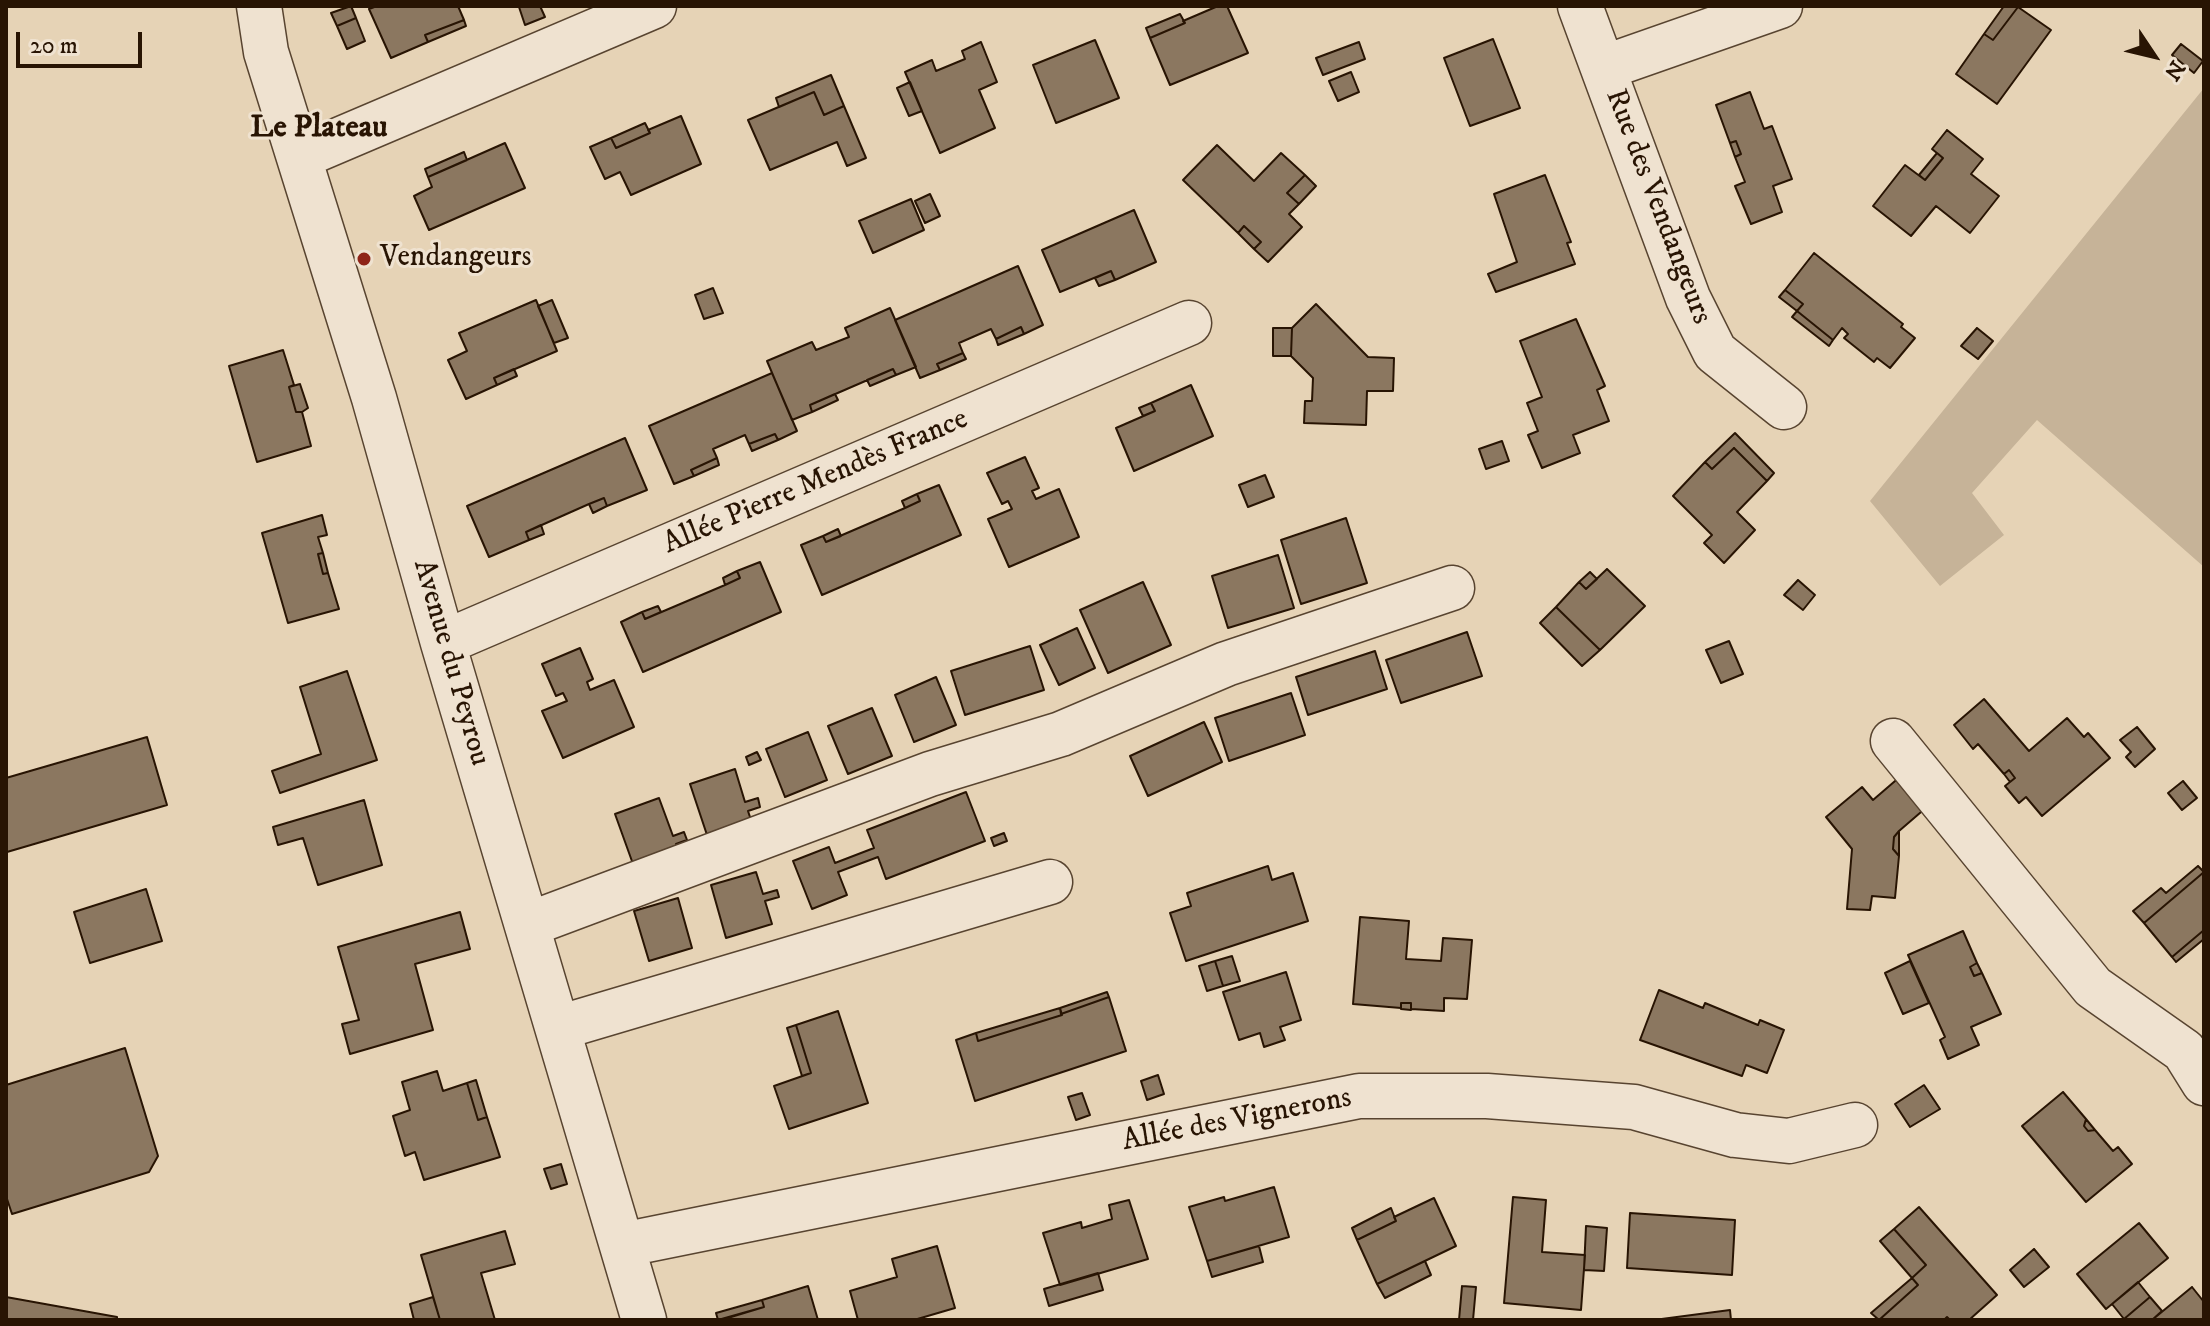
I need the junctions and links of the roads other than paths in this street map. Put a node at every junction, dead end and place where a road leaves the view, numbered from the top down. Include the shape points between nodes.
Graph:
1 (259, 6) edge
2 (654, 6) edge
3 (1580, 6) edge
4 (1780, 6) edge
5 (1603, 68) junction
6 (299, 157) junction
7 (1189, 323) dead end
8 (1784, 407) dead end
9 (1452, 588) dead end
10 (443, 643) junction
11 (1893, 741) dead end
12 (1050, 882) dead end
13 (527, 925) junction
14 (558, 1028) junction
15 (2194, 1067) edge
16 (1855, 1125) dead end
17 (622, 1245) junction
18 (644, 1320) edge

1 - 6 street, Avenue du Peyrou via 266,52
2 - 6 street
3 - 5 street, Rue des Vendangeurs
4 - 5 street, Rue des Vendangeurs
5 - 8 street, Rue des Vendangeurs via 1688,298 1715,352
6 - 10 street, Avenue du Peyrou
7 - 10 street, Allée Pierre Mendès France
9 - 13 street via 1226,664 1061,734 930,774
10 - 13 street, Avenue du Peyrou
11 - 15 street via 2093,987
12 - 14 street
13 - 14 street, Avenue du Peyrou
14 - 17 street, Avenue du Peyrou
16 - 17 street, Allée des Vignerons via 1789,1141 1735,1135 1634,1107 1487,1096 1359,1096
17 - 18 street, Avenue du Peyrou

